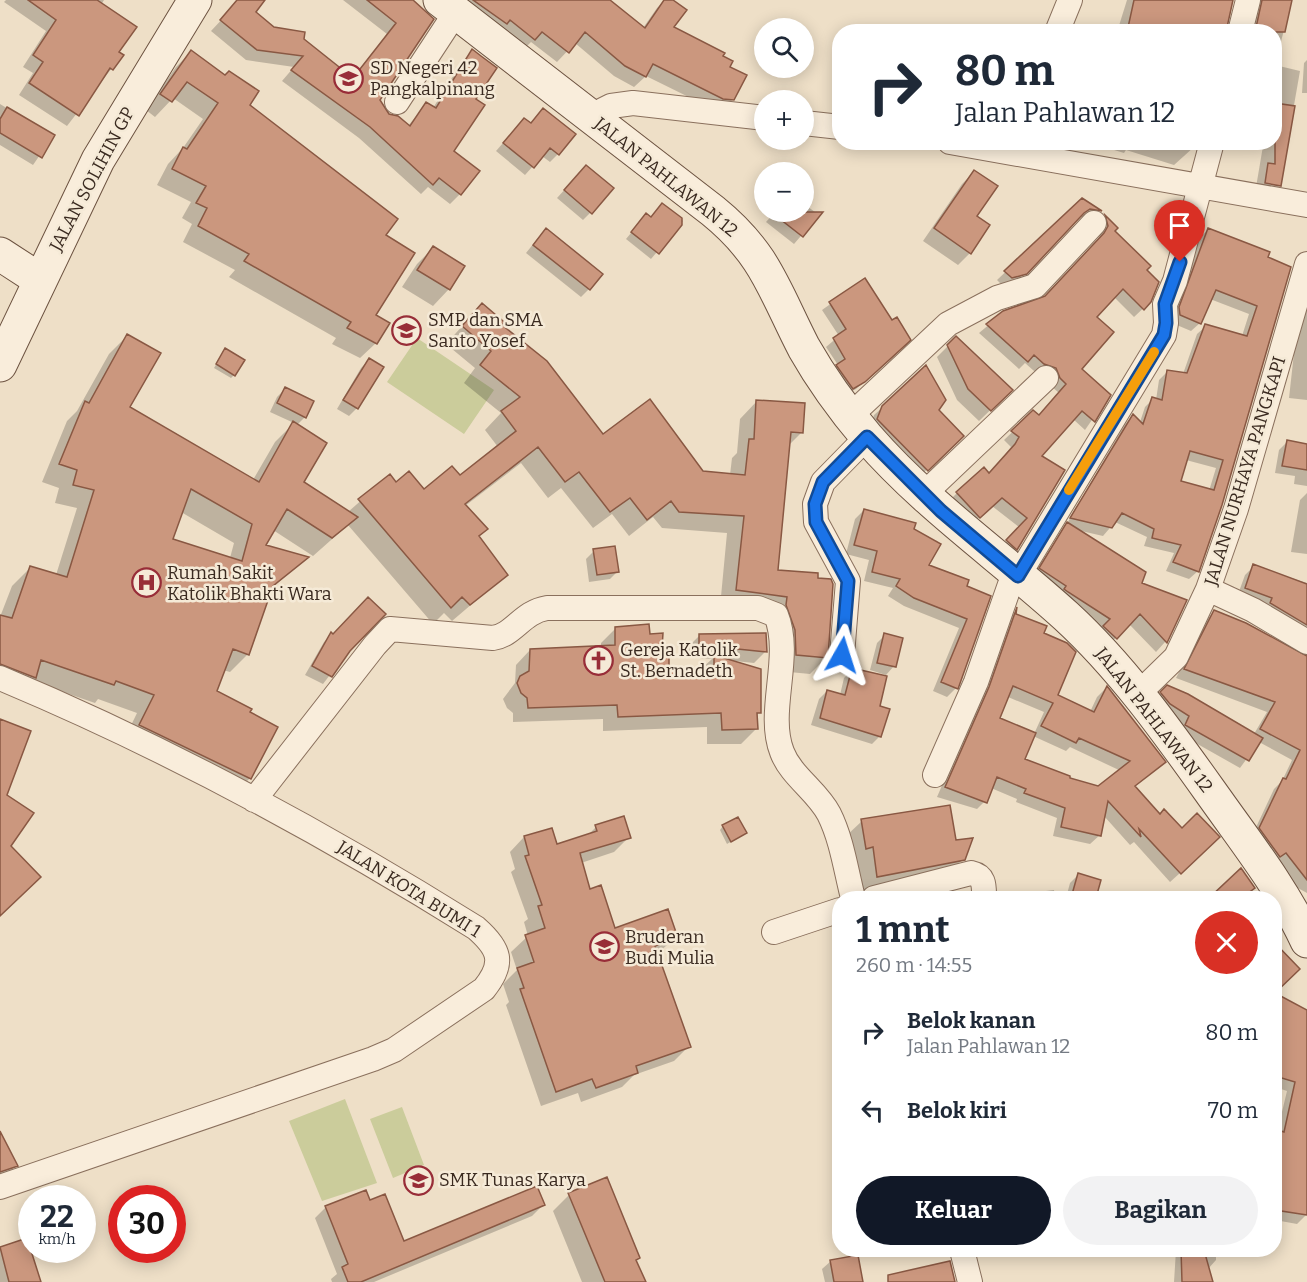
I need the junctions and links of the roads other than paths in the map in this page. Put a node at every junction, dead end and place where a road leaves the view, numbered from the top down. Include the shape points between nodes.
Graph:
1 (195, 0) edge
2 (1070, 0) edge
3 (1248, 0) edge
4 (448, 6) edge
5 (1060, 24) edge
6 (1242, 24) edge
7 (397, 102) dead end
8 (591, 116) junction
9 (754, 117) edge
10 (814, 124) edge
11 (832, 127) edge
12 (1029, 150) edge
13 (1210, 150) edge
14 (1201, 186) junction
15 (1307, 205) edge
16 (1094, 223) dead end
17 (0, 254) edge
18 (1307, 264) edge
19 (40, 280) junction
20 (3, 350) edge
21 (1046, 378) dead end
22 (859, 426) junction
23 (924, 494) junction
24 (1016, 575) junction
25 (1209, 589) junction
26 (1307, 642) edge
27 (842, 655) dead end
28 (0, 678) edge
29 (1138, 694) junction
30 (935, 775) dead end
31 (254, 800) junction
32 (852, 891) edge
33 (901, 891) edge
34 (984, 891) edge
35 (1278, 891) edge
36 (1282, 897) edge
37 (832, 913) edge
38 (774, 932) dead end
39 (1307, 940) edge
40 (0, 1187) edge
41 (964, 1257) edge
42 (970, 1282) edge

1 - 19 main road, JALAN SOLIHIN GP via 98,160
2 - 5 street
3 - 6 street
4 - 7 street
4 - 8 main road, JALAN PAHLAWAN 12
8 - 9 street via 611,106 633,104
8 - 22 main road, JALAN PAHLAWAN 12 via 729,224 751,246 805,350
10 - 11 street
12 - 14 street
13 - 14 street
14 - 15 street
14 - 24 street via 1165,304 1164,335
16 - 22 street via 1035,286 996,298 948,324
17 - 19 main road
18 - 25 street, JALAN NURHAYA PANGKAPI via 1236,510
19 - 20 main road, JALAN SOLIHIN GP
21 - 23 street
22 - 23 main road, JALAN PAHLAWAN 12
22 - 27 street via 823,482 815,504 816,522 848,581
23 - 24 main road, JALAN PAHLAWAN 12
24 - 29 main road, JALAN PAHLAWAN 12 via 1072,622
24 - 30 street via 976,682
25 - 26 street
25 - 29 street, JALAN NURHAYA PANGKAPI via 1176,657
28 - 31 street, JALAN KOTA BUMI 1 via 59,703
29 - 35 main road, JALAN PAHLAWAN 12
31 - 32 street via 390,629 493,638 501,637 531,612 547,608 758,608 776,615 783,631 778,724 781,751 828,814
31 - 40 street, JALAN KOTA BUMI 1 via 316,831 476,928 497,954 492,978 484,989 410,1040 373,1059
33 - 34 street via 971,873 983,880
36 - 39 main road, JALAN PAHLAWAN 12
37 - 38 street
41 - 42 street

